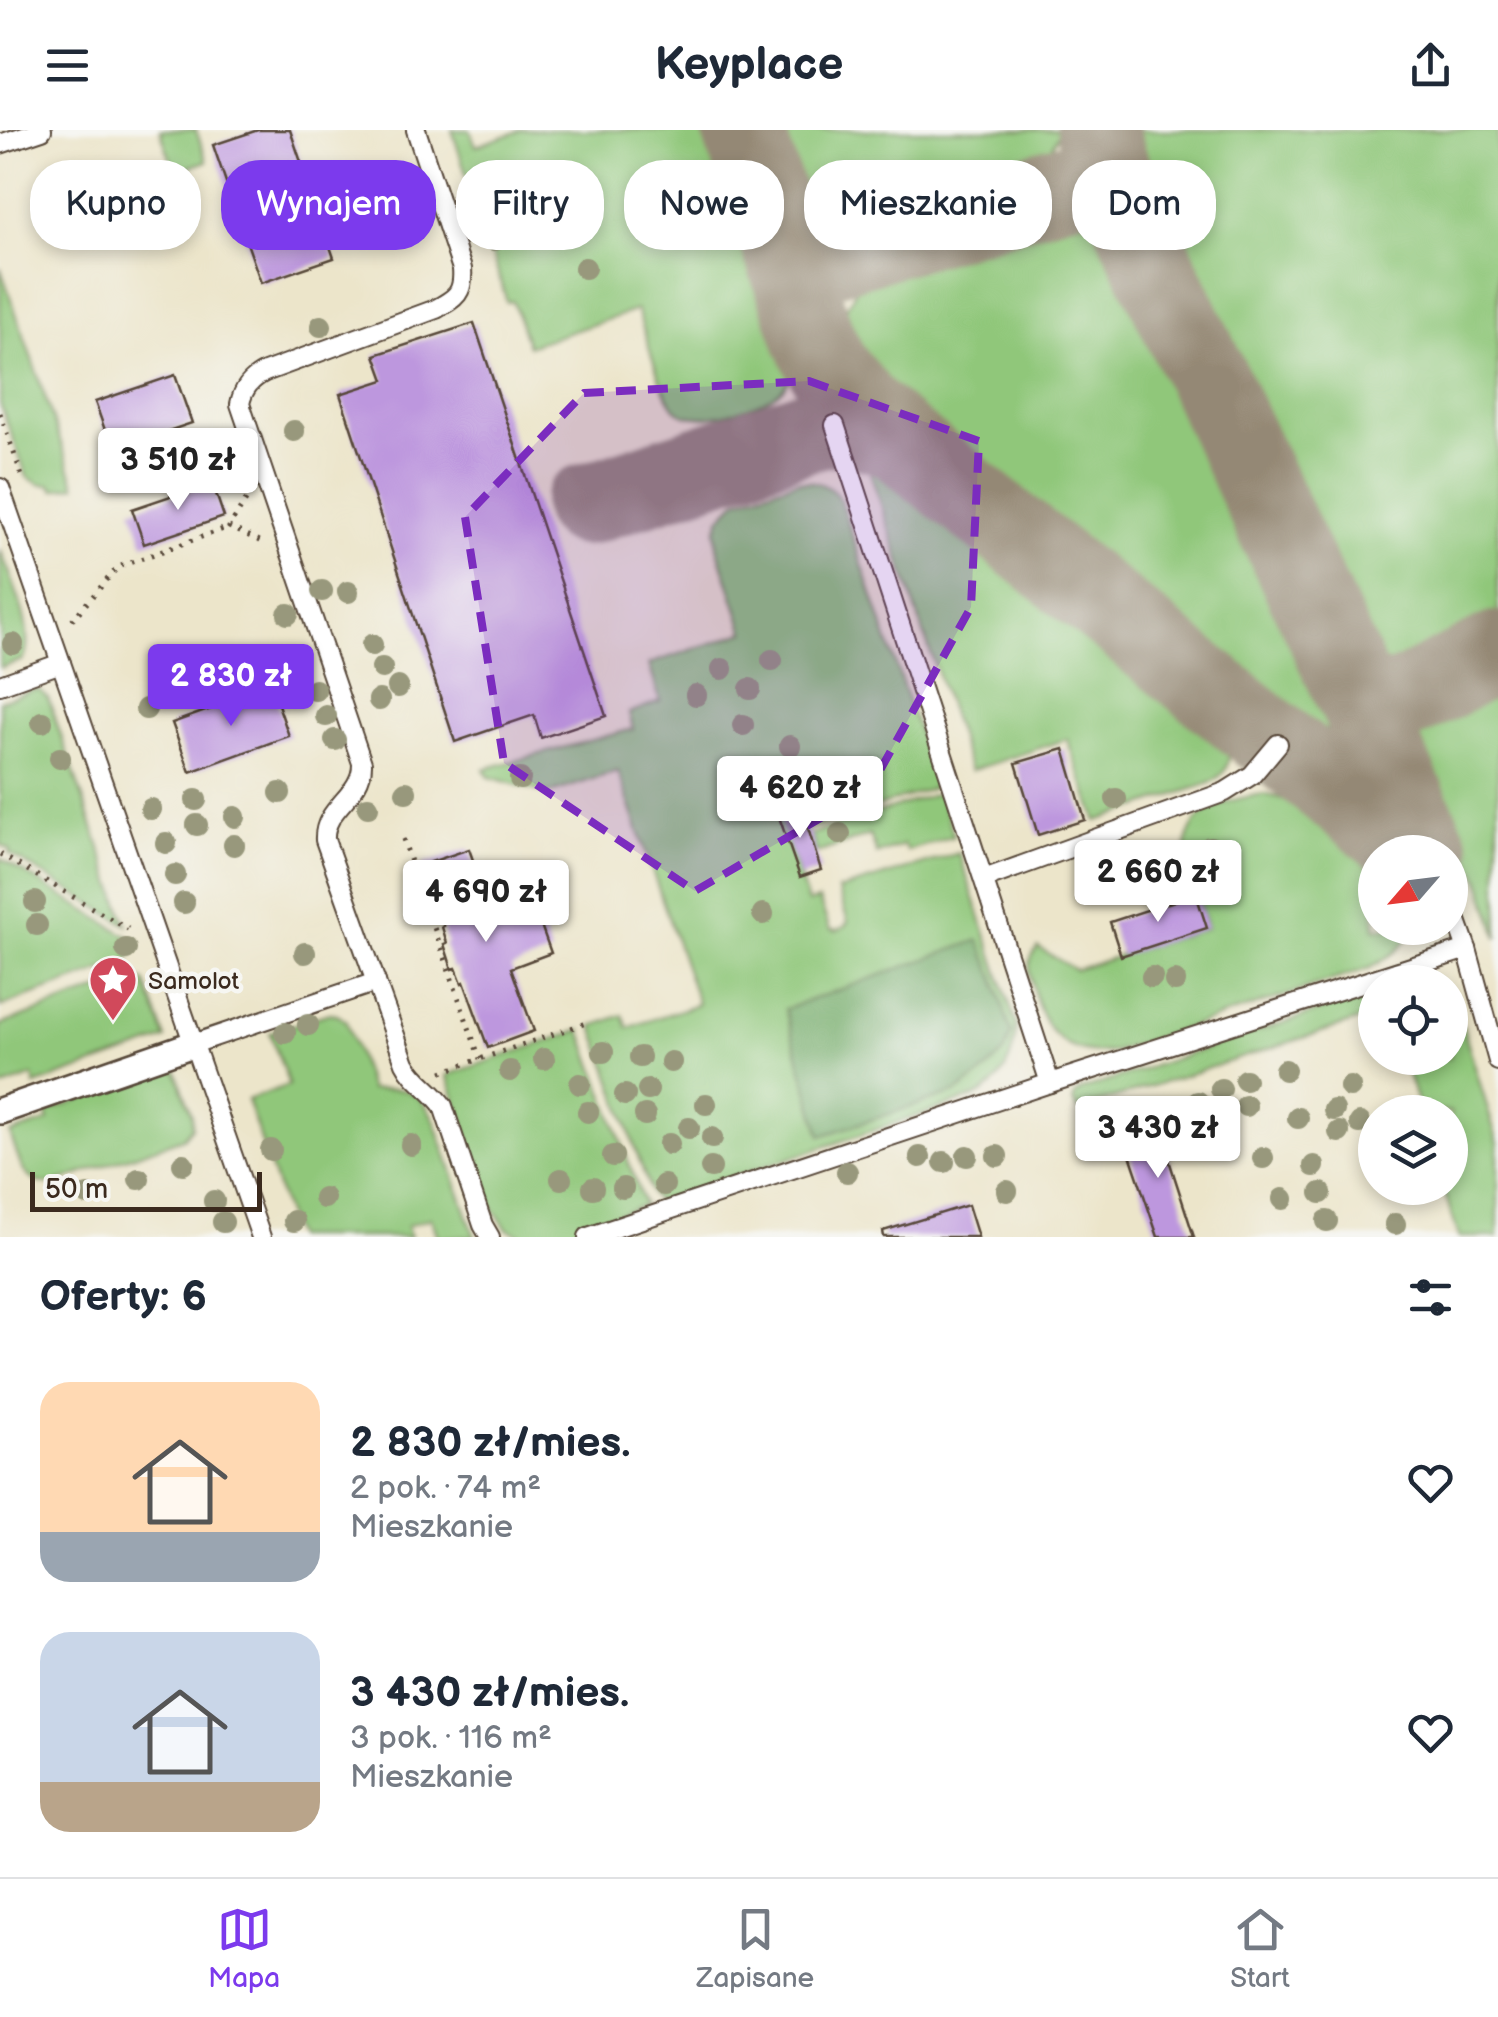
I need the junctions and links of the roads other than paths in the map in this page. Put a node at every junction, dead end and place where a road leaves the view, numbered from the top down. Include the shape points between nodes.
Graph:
1 (42, 130) edge
2 (416, 130) edge
3 (0, 144) edge
4 (835, 424) dead end
5 (0, 488) edge
6 (61, 663) junction
7 (0, 684) edge
8 (1278, 744) dead end
9 (984, 879) junction
10 (1466, 945) edge
11 (1467, 949) junction
12 (376, 982) junction
13 (193, 1044) junction
14 (1498, 1060) edge
15 (1050, 1083) junction
16 (0, 1111) edge
17 (260, 1237) edge
18 (490, 1237) edge
19 (588, 1237) edge

1 - 3 lane
2 - 12 lane via 463,286 436,308 265,372 251,381 240,404 362,763 361,780 324,831
4 - 9 lane
5 - 6 lane
6 - 7 lane
6 - 13 lane
8 - 9 lane via 1252,775 1225,792
9 - 15 lane
10 - 11 lane
11 - 14 lane
11 - 15 lane
12 - 13 lane
12 - 18 lane via 405,1063 443,1106
13 - 16 street
13 - 17 lane
15 - 19 lane

